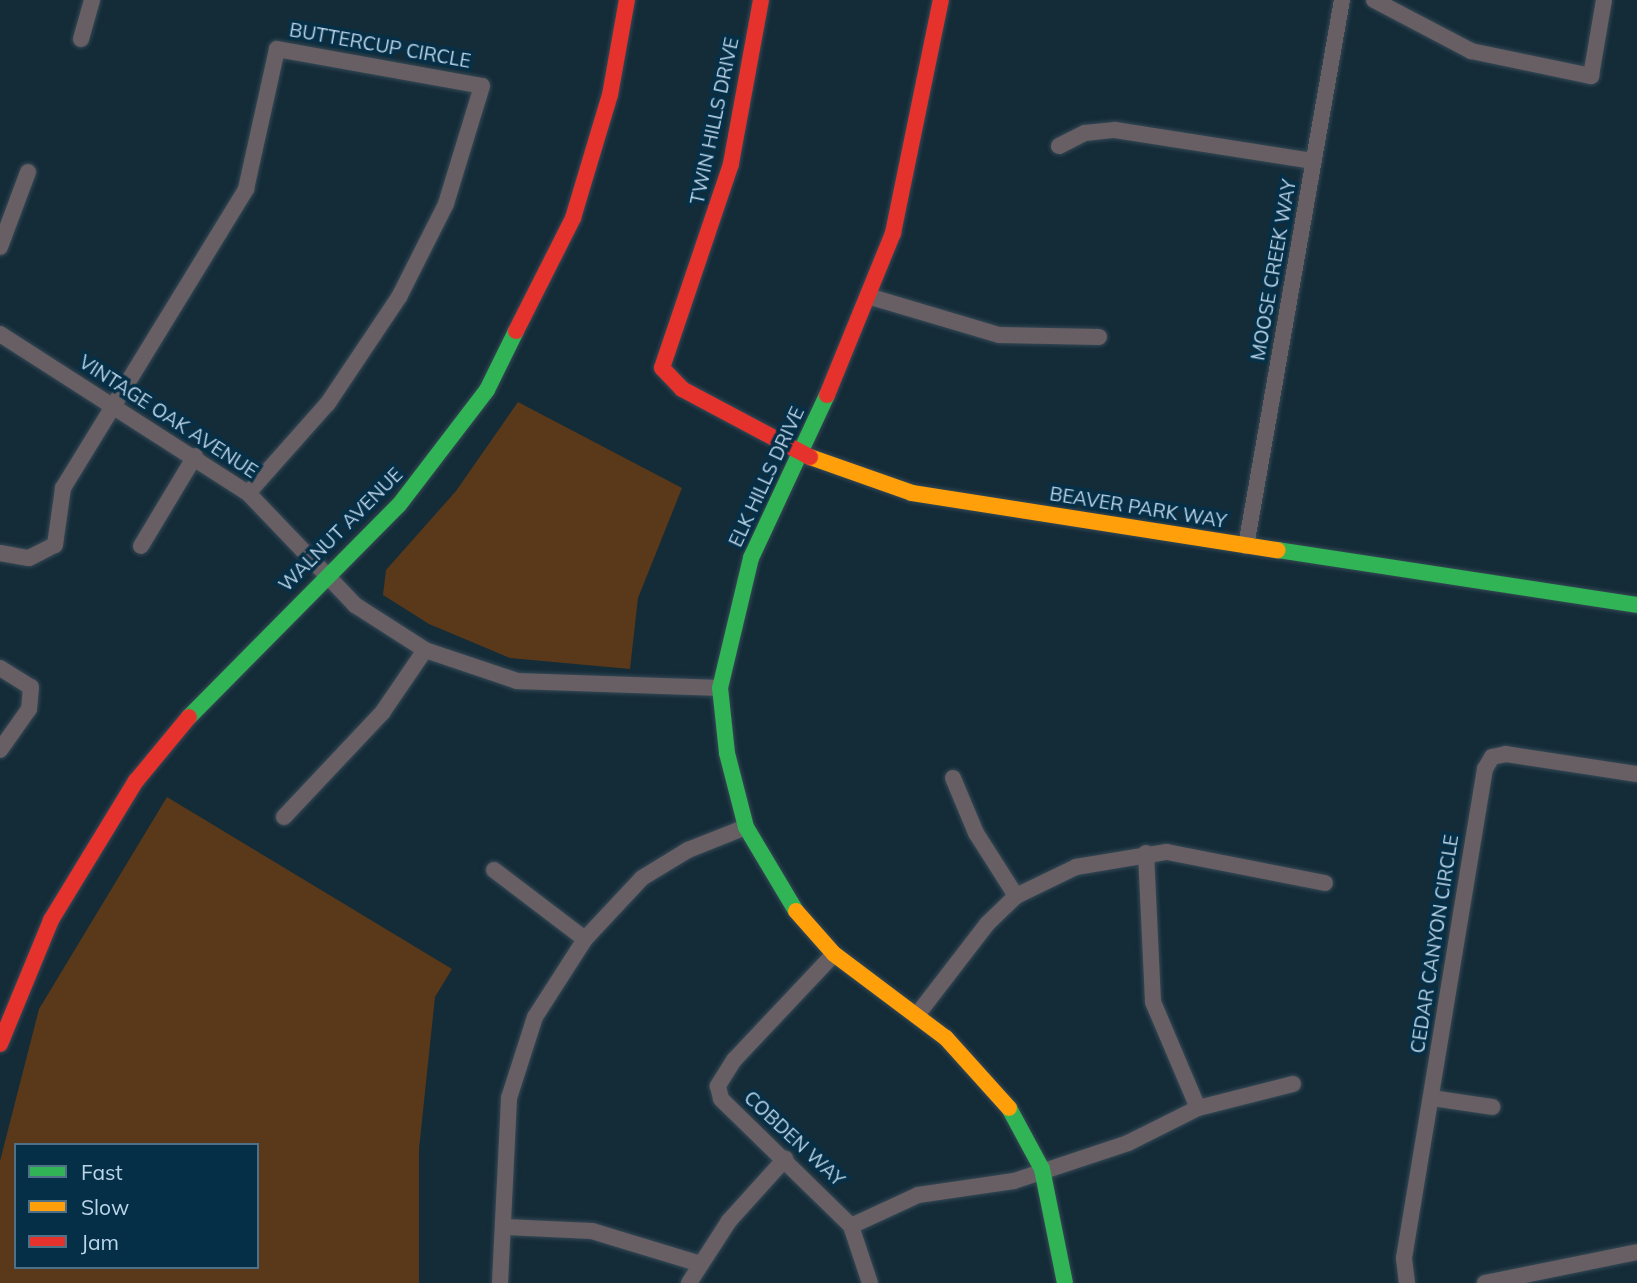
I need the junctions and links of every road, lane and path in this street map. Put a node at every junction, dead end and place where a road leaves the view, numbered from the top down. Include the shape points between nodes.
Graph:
1 (92, 0) edge
2 (627, 0) edge
3 (761, 0) edge
4 (941, 0) edge
5 (1342, 0) edge
6 (1374, 0) edge
7 (1604, 0) edge
8 (81, 39) dead end
9 (1059, 146) dead end
10 (1314, 161) junction
11 (28, 172) dead end
12 (0, 247) edge
13 (871, 297) junction
14 (0, 334) edge
15 (1099, 337) dead end
16 (662, 368) joint
17 (115, 405) junction
18 (803, 455) junction
19 (195, 456) junction
20 (248, 493) junction
21 (141, 546) dead end
22 (1246, 546) junction
23 (0, 553) edge
24 (328, 577) junction
25 (1637, 606) edge
26 (425, 650) junction
27 (0, 668) edge
28 (720, 688) junction
29 (0, 750) edge
30 (1637, 775) edge
31 (953, 778) dead end
32 (284, 817) dead end
33 (746, 827) junction
34 (1146, 853) junction
35 (494, 870) dead end
36 (1325, 883) dead end
37 (1016, 896) junction
38 (585, 939) junction
39 (834, 954) junction
40 (917, 1015) junction
41 (0, 1044) edge
42 (1293, 1084) dead end
43 (1432, 1098) junction
44 (1492, 1107) dead end
45 (1198, 1108) junction
46 (785, 1158) junction
47 (1042, 1169) junction
48 (851, 1226) junction
49 (505, 1227) junction
50 (1637, 1252) edge
51 (697, 1263) junction
52 (500, 1283) edge
53 (689, 1283) edge
54 (870, 1283) edge
55 (1065, 1283) edge
56 (1407, 1283) edge
57 (1485, 1283) edge

1 - 8 street
2 - 24 street, WALNUT AVENUE via 589,172 525,324 430,468
3 - 16 street, TWIN HILLS DRIVE via 731,164
4 - 13 street, ELK HILLS DRIVE via 910,167
5 - 10 street, MOOSE CREEK WAY
6 - 7 street via 1471,51 1591,76
9 - 10 street via 1086,133 1115,130
10 - 22 street, MOOSE CREEK WAY
11 - 12 street
13 - 15 street via 999,335
13 - 18 street, ELK HILLS DRIVE
14 - 17 street, VINTAGE OAK AVENUE
16 - 18 street, BEAVER PARK WAY via 682,389
17 - 19 street, VINTAGE OAK AVENUE
17 - 20 street, BUTTERCUP CIRCLE via 246,189 277,49 482,86 446,204 399,297 328,403
17 - 23 street via 63,488 55,545 29,558
18 - 22 street, BEAVER PARK WAY via 912,493
18 - 28 street, ELK HILLS DRIVE via 747,570
19 - 20 street, VINTAGE OAK AVENUE
19 - 21 street
20 - 24 street, VINTAGE OAK AVENUE
22 - 25 street, BEAVER PARK WAY
24 - 26 street, VINTAGE OAK AVENUE via 355,605
24 - 41 street, WALNUT AVENUE via 216,683 136,781 51,920
26 - 28 street, VINTAGE OAK AVENUE via 517,681
26 - 32 street via 382,713
27 - 29 street via 31,687 29,709
28 - 33 street, ELK HILLS DRIVE via 727,753
30 - 43 street, CEDAR CANYON CIRCLE via 1520,754 1492,757 1482,782
31 - 37 street via 976,833
33 - 38 street via 688,850 642,878
33 - 39 street, ELK HILLS DRIVE via 786,901
34 - 36 street via 1192,855
34 - 37 street via 1076,867
34 - 45 street via 1153,1002
35 - 38 street
37 - 40 street via 987,924
38 - 49 street via 559,972 520,1056 505,1145
39 - 40 street, ELK HILLS DRIVE
39 - 46 street, COBDEN WAY via 734,1060 718,1086 721,1099
40 - 47 street, ELK HILLS DRIVE via 979,1069 1010,1109
42 - 45 street
43 - 44 street
43 - 56 street, CEDAR CANYON CIRCLE via 1404,1258
45 - 47 street via 1128,1143
46 - 48 street, COBDEN WAY
46 - 51 street
47 - 48 street via 1014,1181 918,1195
47 - 55 street, ELK HILLS DRIVE
48 - 54 street
49 - 51 street via 592,1231
49 - 52 street
50 - 57 street
51 - 53 street

